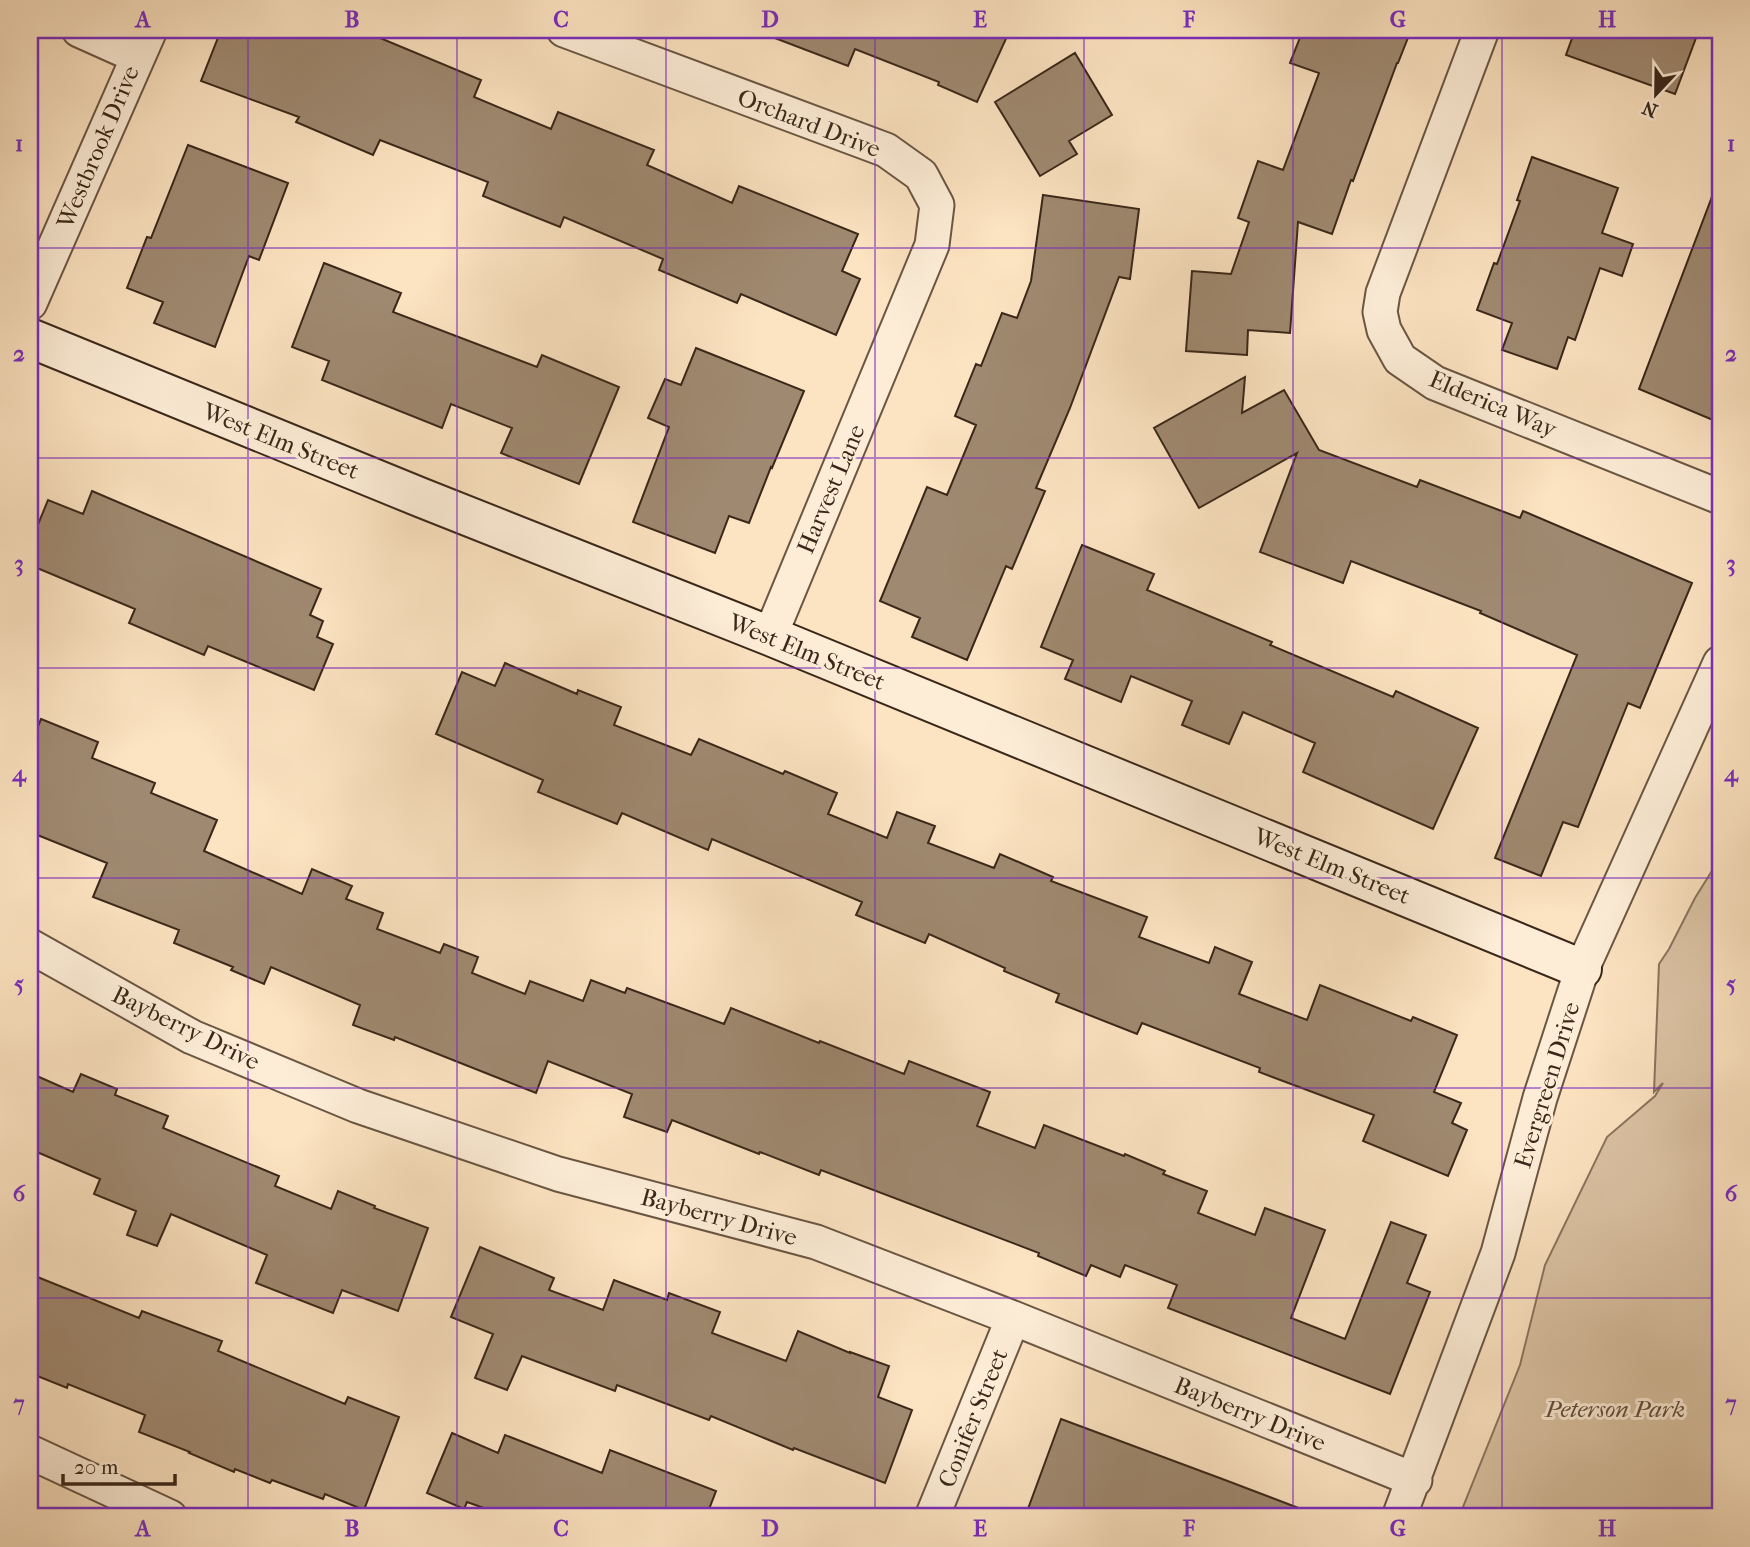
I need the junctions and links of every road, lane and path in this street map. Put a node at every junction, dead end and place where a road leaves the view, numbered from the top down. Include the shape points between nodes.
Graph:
1 (79, 30) edge
2 (564, 30) edge
3 (1482, 30) edge
4 (143, 43) edge
5 (636, 43) edge
6 (30, 303) edge
7 (30, 338) edge
8 (892, 342) joint
9 (1720, 497) edge
10 (770, 636) junction
11 (1720, 663) edge
12 (30, 946) edge
13 (1582, 969) junction
14 (1013, 1318) junction
15 (30, 1452) edge
16 (1415, 1480) junction
17 (170, 1517) edge
18 (932, 1517) edge
19 (1399, 1517) edge

1 - 4 street
2 - 5 street, Orchard Drive
3 - 9 street, Elderica Way via 1383,293 1380,313 1384,330 1400,359 1435,383
4 - 6 street, Westbrook Drive
5 - 8 street, Orchard Drive via 886,150 922,175 937,205 932,245
7 - 10 street, West Elm Street
8 - 10 street, Harvest Lane
10 - 13 street, West Elm Street
11 - 13 street, Evergreen Drive
12 - 14 street, Bayberry Drive via 192,1037 358,1106 558,1174 816,1242
13 - 16 street, Evergreen Drive via 1540,1098 1498,1253
14 - 16 street, Bayberry Drive
14 - 18 street, Conifer Street
15 - 17 street
16 - 19 street, Evergreen Drive

